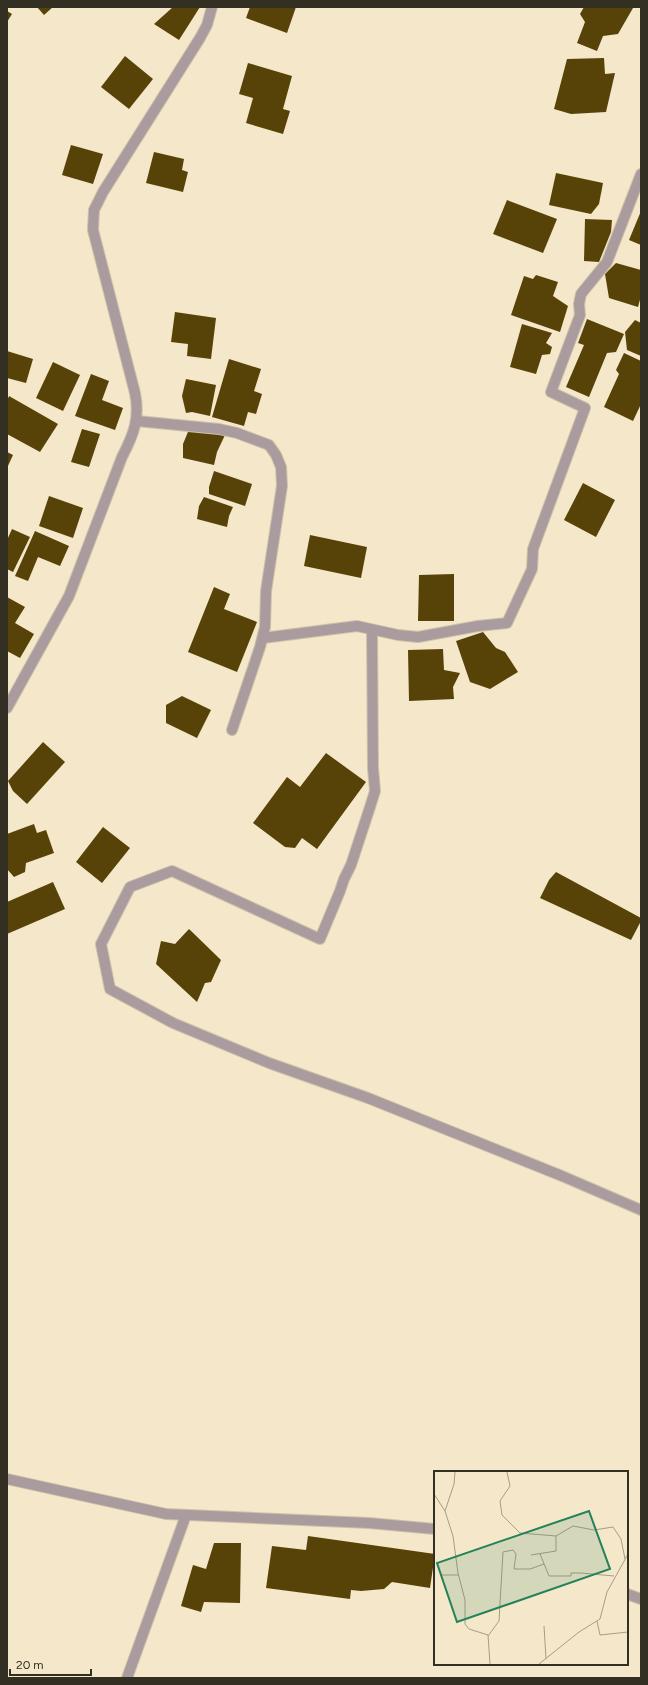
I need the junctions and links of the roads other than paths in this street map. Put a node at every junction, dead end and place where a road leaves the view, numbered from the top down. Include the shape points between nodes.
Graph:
1 (212, 7) edge
2 (641, 174) edge
3 (137, 421) junction
4 (372, 630) junction
5 (263, 638) junction
6 (7, 708) edge
7 (232, 730) dead end
8 (641, 1210) edge
9 (7, 1480) edge
10 (186, 1515) junction
11 (434, 1529) edge
12 (628, 1594) edge
13 (641, 1600) edge
14 (127, 1678) edge

1 - 3 street via 200,38 100,196 94,210 93,230 138,404
2 - 4 street via 607,262 581,294 580,315 551,392 584,408 533,549 532,570 507,623 418,638
3 - 5 street via 219,429 269,445 276,455 281,467 282,486 266,591 267,614
3 - 6 street via 69,596
4 - 5 street via 357,626
4 - 8 street via 375,791 351,865 320,939 172,871 130,887 102,944 110,989 173,1023 269,1063 375,1101
5 - 7 street
9 - 10 street via 166,1514
10 - 11 street via 369,1523
10 - 14 street
12 - 13 street

